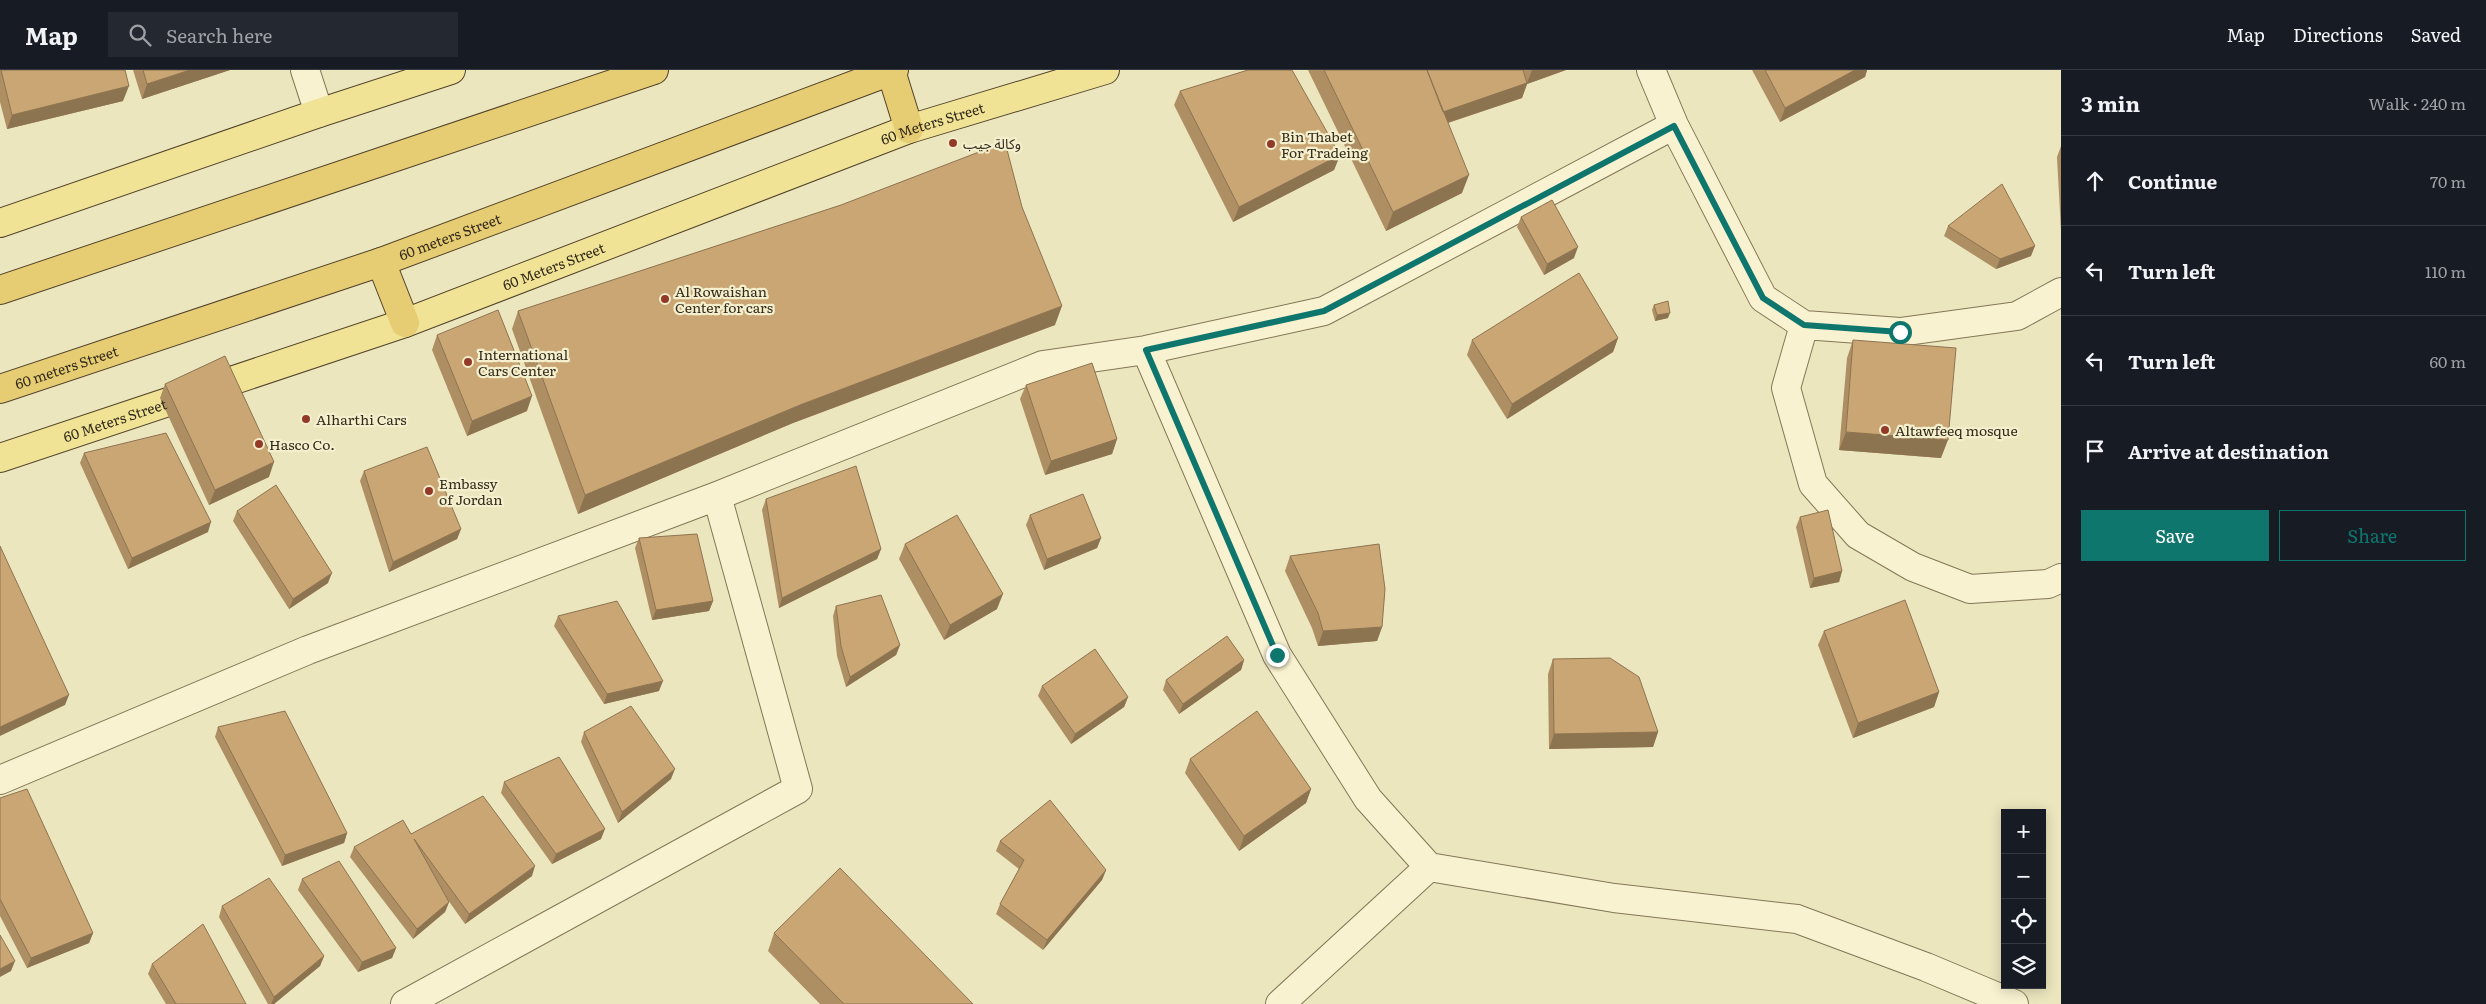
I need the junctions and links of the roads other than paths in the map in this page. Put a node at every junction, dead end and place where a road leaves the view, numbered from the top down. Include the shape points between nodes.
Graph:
1 (305, 70) edge
2 (451, 70) edge
3 (654, 70) edge
4 (893, 70) edge
5 (1105, 70) edge
6 (1651, 70) edge
7 (319, 113) junction
8 (1674, 126) junction
9 (909, 129) junction
10 (0, 224) edge
11 (381, 262) junction
12 (0, 290) edge
13 (2061, 292) edge
14 (405, 323) junction
15 (1804, 325) junction
16 (1146, 350) junction
17 (0, 389) edge
18 (0, 458) edge
19 (717, 496) junction
20 (2061, 578) edge
21 (0, 780) edge
22 (1429, 867) junction
23 (405, 1004) edge
24 (1280, 1004) edge
25 (2014, 1004) edge

1 - 7 street
2 - 7 main road
3 - 12 highway
4 - 9 highway
4 - 11 highway, 60 meters Street
5 - 9 main road, 60 Meters Street
6 - 8 street
7 - 10 main road
8 - 15 street via 1763,298
8 - 16 street via 1324,311
9 - 14 main road, 60 Meters Street
11 - 14 highway
11 - 17 highway, 60 meters Street
13 - 15 street via 2017,316 1910,330
14 - 18 main road, 60 Meters Street
15 - 20 street via 1786,388 1813,484 1858,535 1913,567 1970,589 2048,584
16 - 19 street via 1043,365
16 - 22 street via 1277,655 1368,799
19 - 21 street via 308,650
19 - 23 street via 798,789
22 - 24 street
22 - 25 street via 1614,898 1797,918 1926,966

